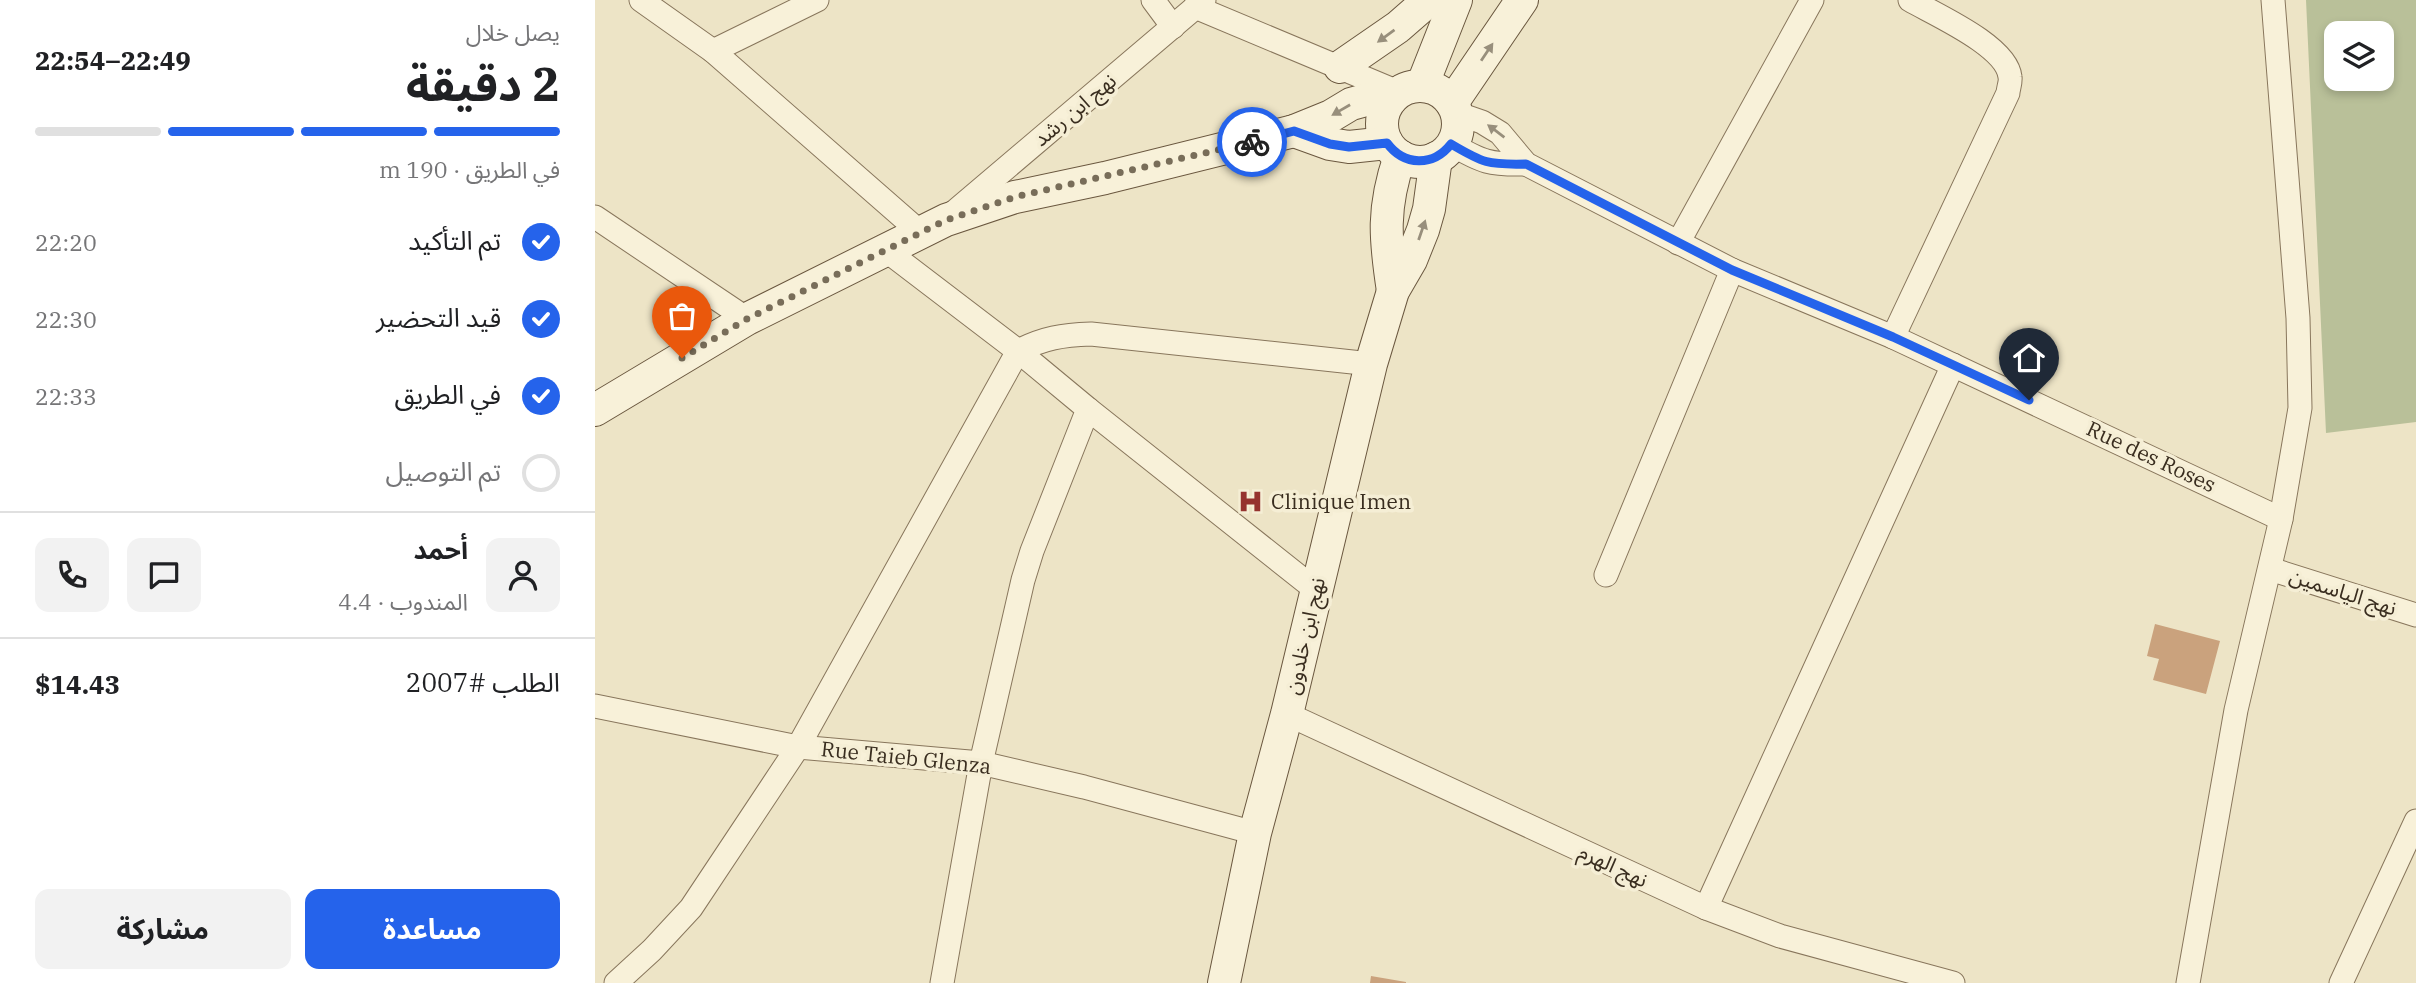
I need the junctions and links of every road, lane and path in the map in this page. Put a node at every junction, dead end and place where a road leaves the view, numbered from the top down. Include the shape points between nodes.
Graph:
1 (641, 0) edge
2 (817, 0) edge
3 (1153, 0) edge
4 (1429, 0) edge
5 (1456, 0) edge
6 (1523, 0) edge
7 (1812, 0) edge
8 (1910, 0) edge
9 (2273, 0) edge
10 (1199, 4) edge
11 (1173, 27) junction
12 (713, 51) junction
13 (1340, 67) junction
14 (1404, 92) junction
15 (1454, 108) junction
16 (1294, 131) junction
17 (1393, 150) junction
18 (1444, 151) junction
19 (1526, 164) junction
20 (595, 217) edge
21 (934, 226) junction
22 (1678, 243) junction
23 (887, 251) junction
24 (1732, 270) junction
25 (1394, 291) junction
26 (747, 319) junction
27 (1893, 337) junction
28 (1018, 351) junction
29 (1371, 364) junction
30 (1953, 365) junction
31 (1088, 408) junction
32 (595, 410) edge
33 (2281, 519) junction
34 (2270, 569) junction
35 (1606, 575) dead end
36 (1316, 590) junction
37 (2416, 615) edge
38 (595, 706) edge
39 (1287, 714) junction
40 (799, 747) junction
41 (981, 763) junction
42 (2416, 821) edge
43 (1255, 833) junction
44 (1706, 908) junction
45 (616, 983) edge
46 (942, 983) edge
47 (1224, 983) edge
48 (1953, 983) edge
49 (2188, 983) edge
50 (2341, 983) edge

1 - 12 street
2 - 12 street
3 - 11 street
4 -> 13 street via 1390,34
5 - 14 street
15 -> 6 street
7 - 22 street
8 - 27 street via 1992,47 2004,60 2010,77 2008,93
9 - 33 street via 2298,318 2300,408
10 - 11 street, نهج ابن رشد
10 - 13 street
11 - 21 street, نهج ابن رشد
12 - 21 street
13 - 14 street
14 - 15 street via 1434,88
14 -> 16 street via 1352,104
14 - 17 street via 1383,113 1382,128
15 - 18 street via 1456,134
19 -> 15 street, Rue des Roses via 1500,133
16 - 17 street via 1330,144
16 - 21 street via 1015,197
17 - 18 street via 1411,161 1424,162
17 - 25 street, نهج ابن خلدون via 1386,234
18 - 19 street, Rue des Roses via 1492,164
25 -> 18 street, نهج ابن خلدون via 1423,230
19 - 22 street, Rue des Roses
20 - 26 street
21 - 23 street
22 - 24 street, Rue des Roses
23 - 26 street
23 - 28 street
24 - 27 street, Rue des Roses
24 - 35 street
25 - 29 street, نهج ابن خلدون
26 - 32 street
27 - 30 street, Rue des Roses
28 - 29 street via 1040,340 1091,334
28 - 31 street
28 - 40 street
29 - 36 street, نهج ابن خلدون
30 - 33 street, Rue des Roses
30 - 44 street
31 - 36 street
31 - 41 street via 1023,580
33 - 34 street
34 - 37 street, نهج الياسمين
34 - 49 street via 2236,710
36 - 39 street, نهج ابن خلدون
38 - 40 street, Rue Taieb Glenza
39 - 43 street, نهج ابن خلدون
39 - 44 street, نهج الهرم
40 - 41 street, Rue Taieb Glenza
40 - 45 street via 691,908
41 - 43 street, Rue Taieb Glenza
41 - 46 street
42 - 50 street
43 - 47 street, نهج ابن خلدون
44 - 48 street, نهج الهرم via 1780,936

